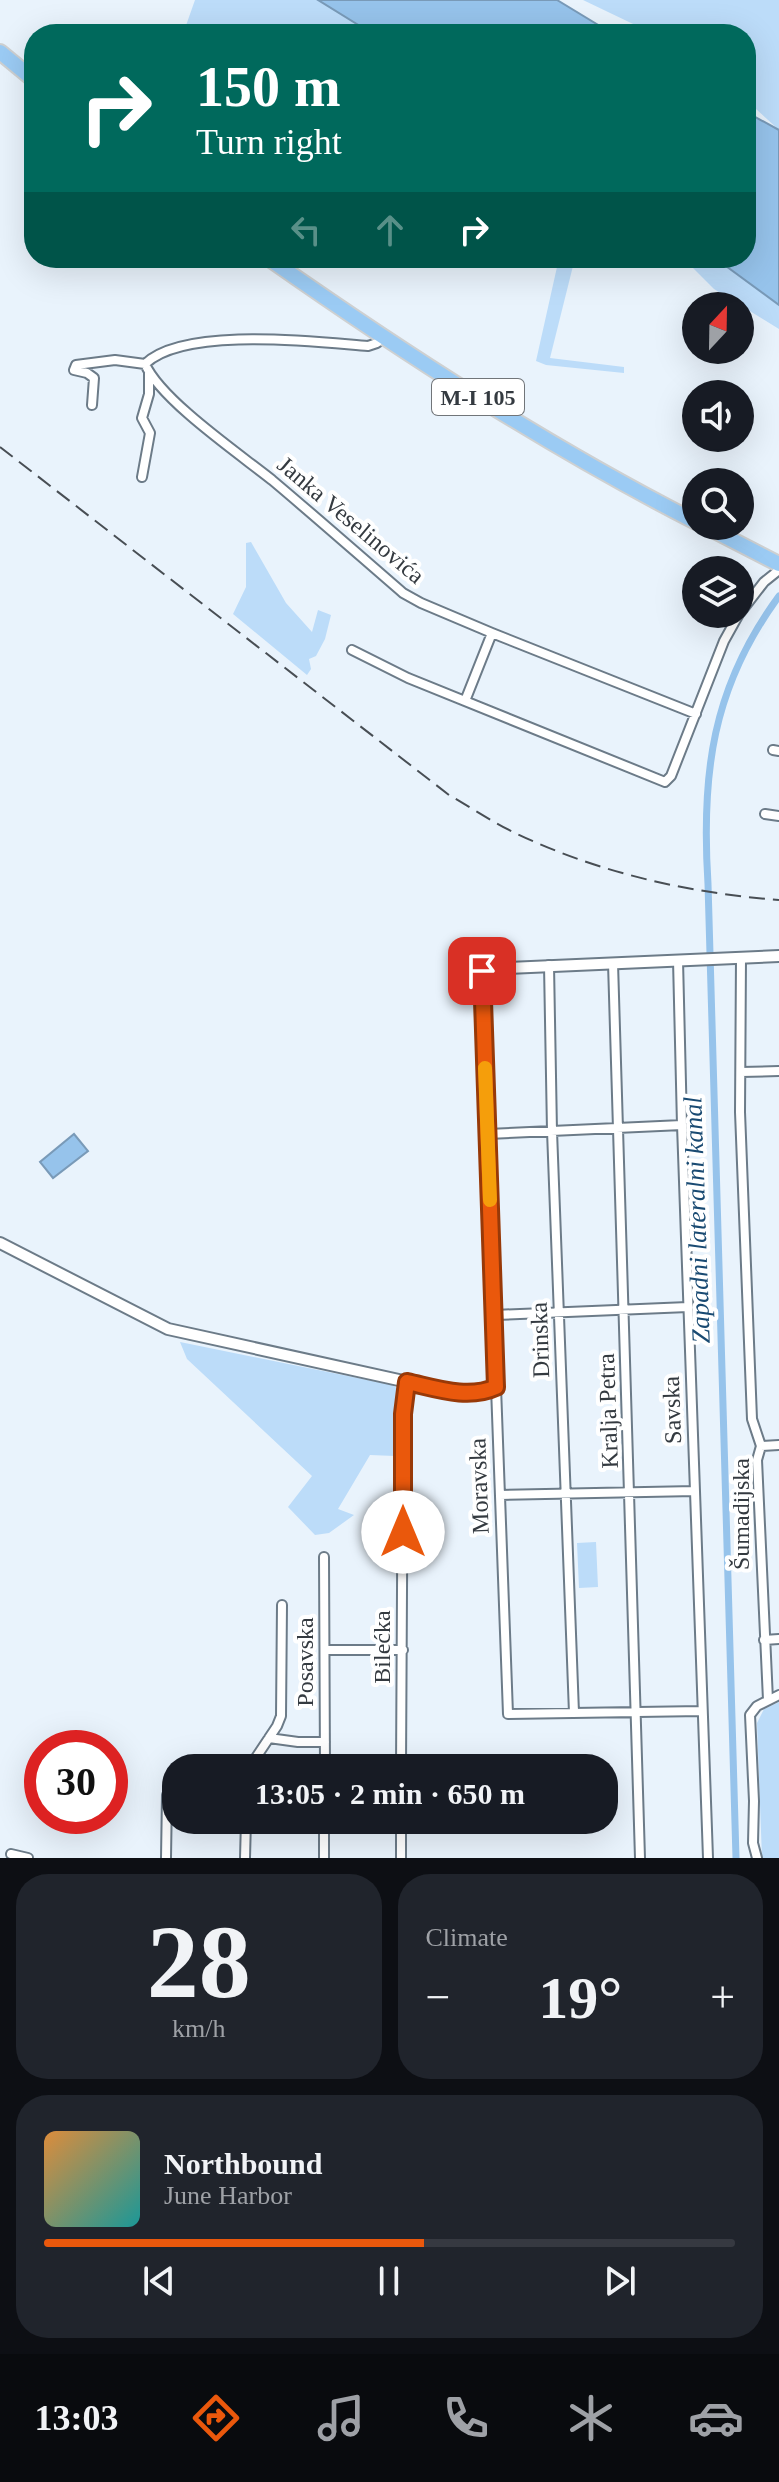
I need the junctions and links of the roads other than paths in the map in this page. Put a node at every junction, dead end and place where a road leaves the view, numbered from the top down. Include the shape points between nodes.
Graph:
1 (0, 52) edge
2 (24, 72) edge
3 (283, 268) edge
4 (383, 337) junction
5 (147, 368) junction
6 (92, 405) dead end
7 (142, 477) dead end
8 (682, 514) edge
9 (732, 540) edge
10 (779, 564) edge
11 (779, 570) edge
12 (754, 595) edge
13 (732, 628) edge
14 (492, 633) junction
15 (352, 650) dead end
16 (465, 701) junction
17 (696, 714) junction
18 (765, 814) dead end
19 (779, 816) edge
20 (779, 956) edge
21 (741, 958) junction
22 (678, 960) junction
23 (613, 963) junction
24 (549, 965) junction
25 (779, 1071) edge
26 (741, 1072) junction
27 (682, 1125) junction
28 (617, 1128) junction
29 (552, 1131) junction
30 (488, 1134) junction
31 (0, 1243) edge
32 (688, 1307) junction
33 (624, 1309) junction
34 (560, 1312) junction
35 (495, 1315) junction
36 (407, 1382) junction
37 (496, 1387) junction
38 (779, 1445) edge
39 (761, 1446) junction
40 (695, 1491) junction
41 (630, 1492) junction
42 (565, 1494) junction
43 (500, 1495) junction
44 (324, 1557) dead end
45 (282, 1605) dead end
46 (779, 1639) edge
47 (764, 1640) junction
48 (325, 1650) junction
49 (403, 1650) junction
50 (779, 1695) edge
51 (768, 1700) junction
52 (702, 1711) junction
53 (637, 1712) junction
54 (574, 1713) junction
55 (269, 1738) junction
56 (325, 1742) junction
57 (258, 1754) edge
58 (325, 1754) edge
59 (401, 1754) edge
60 (166, 1834) edge
61 (246, 1834) edge
62 (324, 1834) edge
63 (401, 1834) edge
64 (11, 1854) dead end
65 (28, 1858) edge
66 (166, 1858) edge
67 (245, 1858) edge
68 (324, 1858) edge
69 (401, 1858) edge
70 (640, 1858) edge
71 (708, 1858) edge
72 (757, 1858) edge

1 - 2 main road
3 - 4 main road, M-I 105
4 - 5 street via 368,346 208,342 165,350
4 - 8 main road, M-I 105 via 547,439
5 - 6 street via 115,360 76,365 74,370 94,378
5 - 7 street via 149,394 142,418 150,433
5 - 14 street, Janka Veselinovića via 170,397 403,593
9 - 10 main road
11 - 12 street
13 - 17 street
14 - 16 street
14 - 17 street, Janka Veselinovića
15 - 16 street
16 - 17 street via 665,782
18 - 19 street
20 - 21 street
21 - 22 street
21 - 26 street, Šumadijska
22 - 23 street
22 - 27 street, Savska
23 - 24 street
23 - 28 street, Kralja Petra
24 - 29 street, Drinska
24 - 30 street, Moravska via 482,971
25 - 26 street
26 - 39 street, Šumadijska via 752,1419
27 - 28 street
27 - 32 street, Savska
28 - 29 street
28 - 33 street, Kralja Petra
29 - 30 street
29 - 34 street, Drinska
30 - 35 street, Moravska
31 - 36 street via 168,1329
32 - 33 street
32 - 40 street, Savska
33 - 34 street
33 - 41 street, Kralja Petra
34 - 35 street
34 - 42 street, Drinska
35 - 37 street, Moravska
36 - 37 street via 471,1393
36 - 49 street, Bilećka
37 - 43 street, Moravska
38 - 39 street
39 - 47 street, Šumadijska via 757,1460
40 - 41 street
40 - 52 street, Savska
41 - 42 street
41 - 53 street, Kralja Petra
42 - 43 street
42 - 54 street, Drinska
43 - 54 street, Moravska via 507,1707 511,1715
44 - 48 street, Posavska
45 - 55 street via 282,1705
46 - 47 street
47 - 51 street, Šumadijska
48 - 49 street
48 - 56 street, Posavska
49 - 59 street, Bilećka
50 - 51 street
51 - 72 street via 750,1720
52 - 53 street
52 - 71 street, Savska
53 - 54 street
53 - 70 street, Kralja Petra
55 - 56 street
55 - 57 street
56 - 58 street, Posavska
60 - 66 street
61 - 67 street
62 - 68 street
63 - 69 street
64 - 65 street

